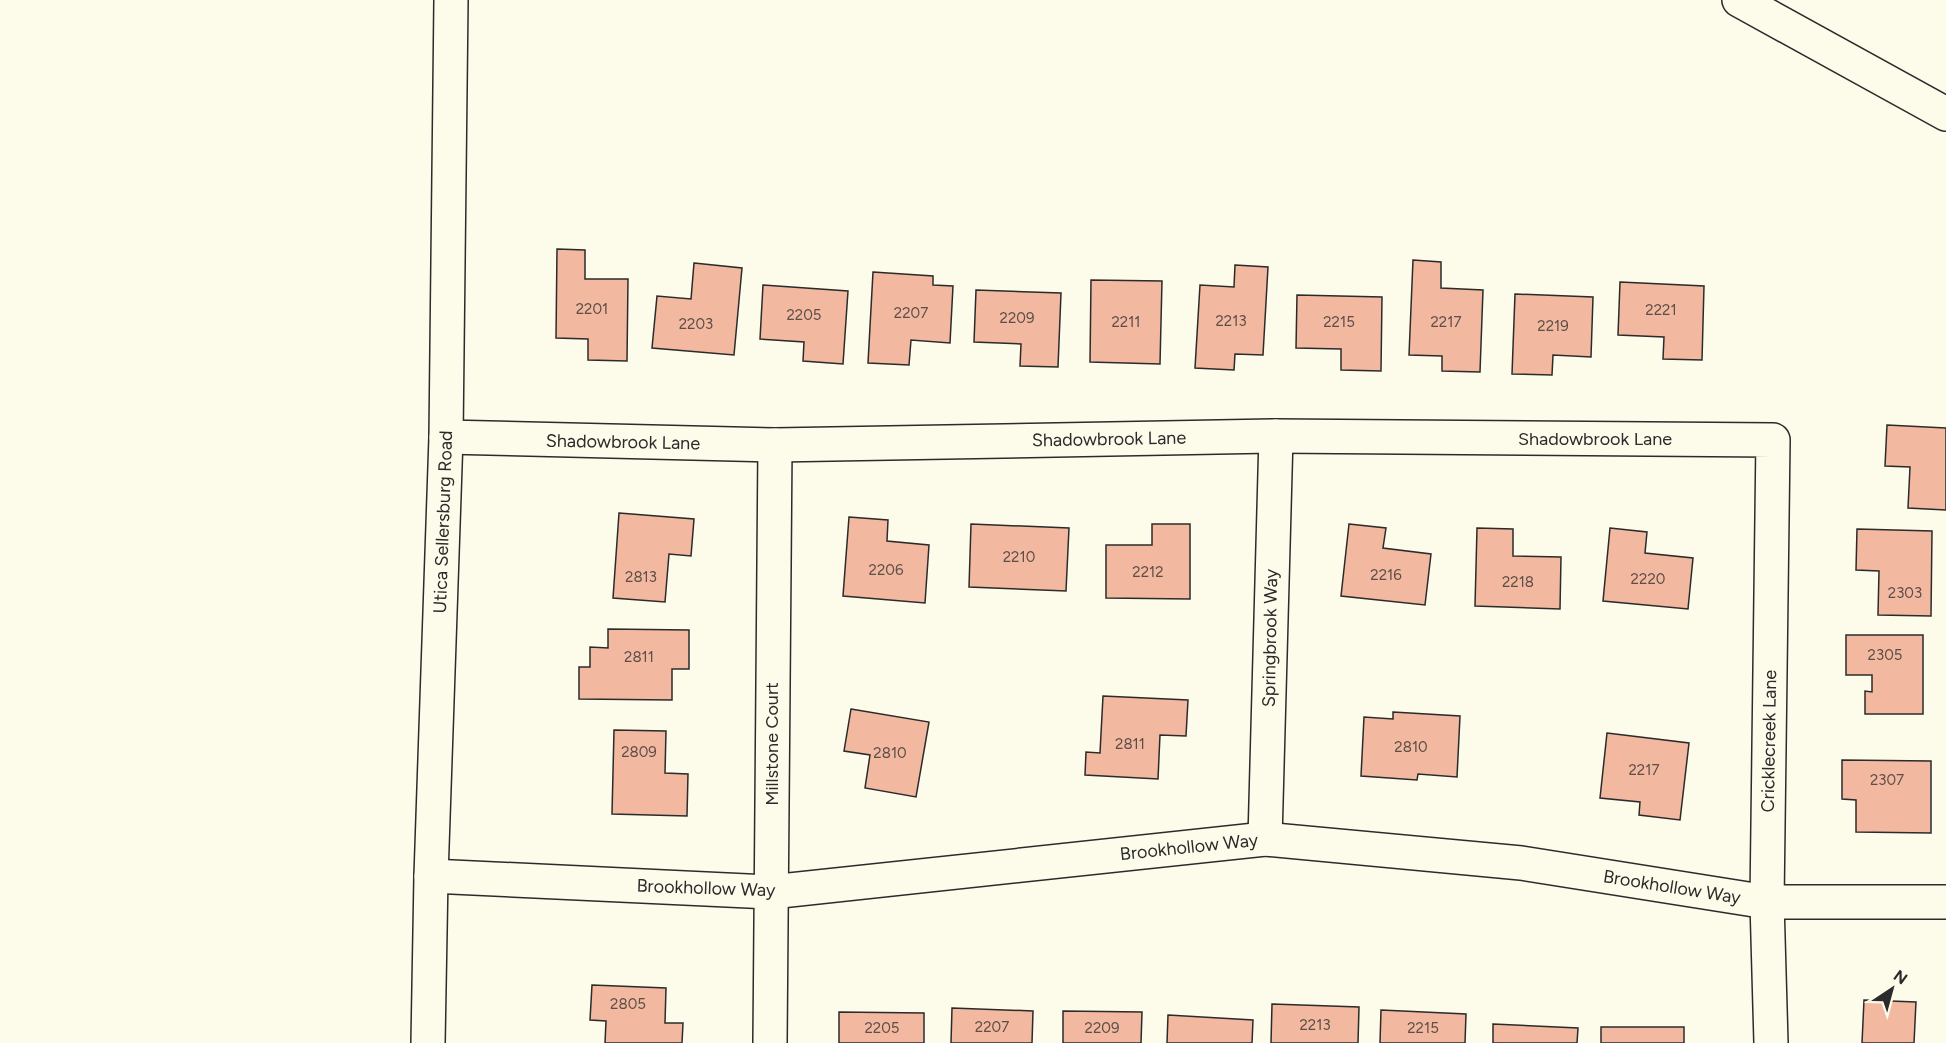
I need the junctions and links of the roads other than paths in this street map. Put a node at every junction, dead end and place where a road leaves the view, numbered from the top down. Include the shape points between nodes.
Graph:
1 (451, 0) edge
2 (1739, 0) edge
3 (1946, 114) edge
4 (1275, 436) junction
5 (446, 437) junction
6 (1773, 440) joint
7 (775, 445) junction
8 (1265, 839) junction
9 (431, 876) junction
10 (771, 892) junction
11 (1767, 902) junction
12 (1946, 902) edge
13 (428, 1043) edge
14 (770, 1043) edge
15 (1770, 1043) edge

1 - 5 main road, Utica Sellersburg Road
2 - 3 main road
4 - 6 main road, Shadowbrook Lane
4 - 7 main road, Shadowbrook Lane
4 - 8 main road, Springbrook Way
5 - 7 main road, Shadowbrook Lane
5 - 9 main road, Utica Sellersburg Road
6 - 11 main road, Cricklecreek Lane
7 - 10 main road, Millstone Court
8 - 10 main road, Brookhollow Way
8 - 11 main road, Brookhollow Way via 1521,863
9 - 10 main road, Brookhollow Way
9 - 13 main road, Utica Sellersburg Road
10 - 14 main road, Millstone Court
11 - 12 main road, Brookhollow Way
11 - 15 main road, Cricklecreek Lane

